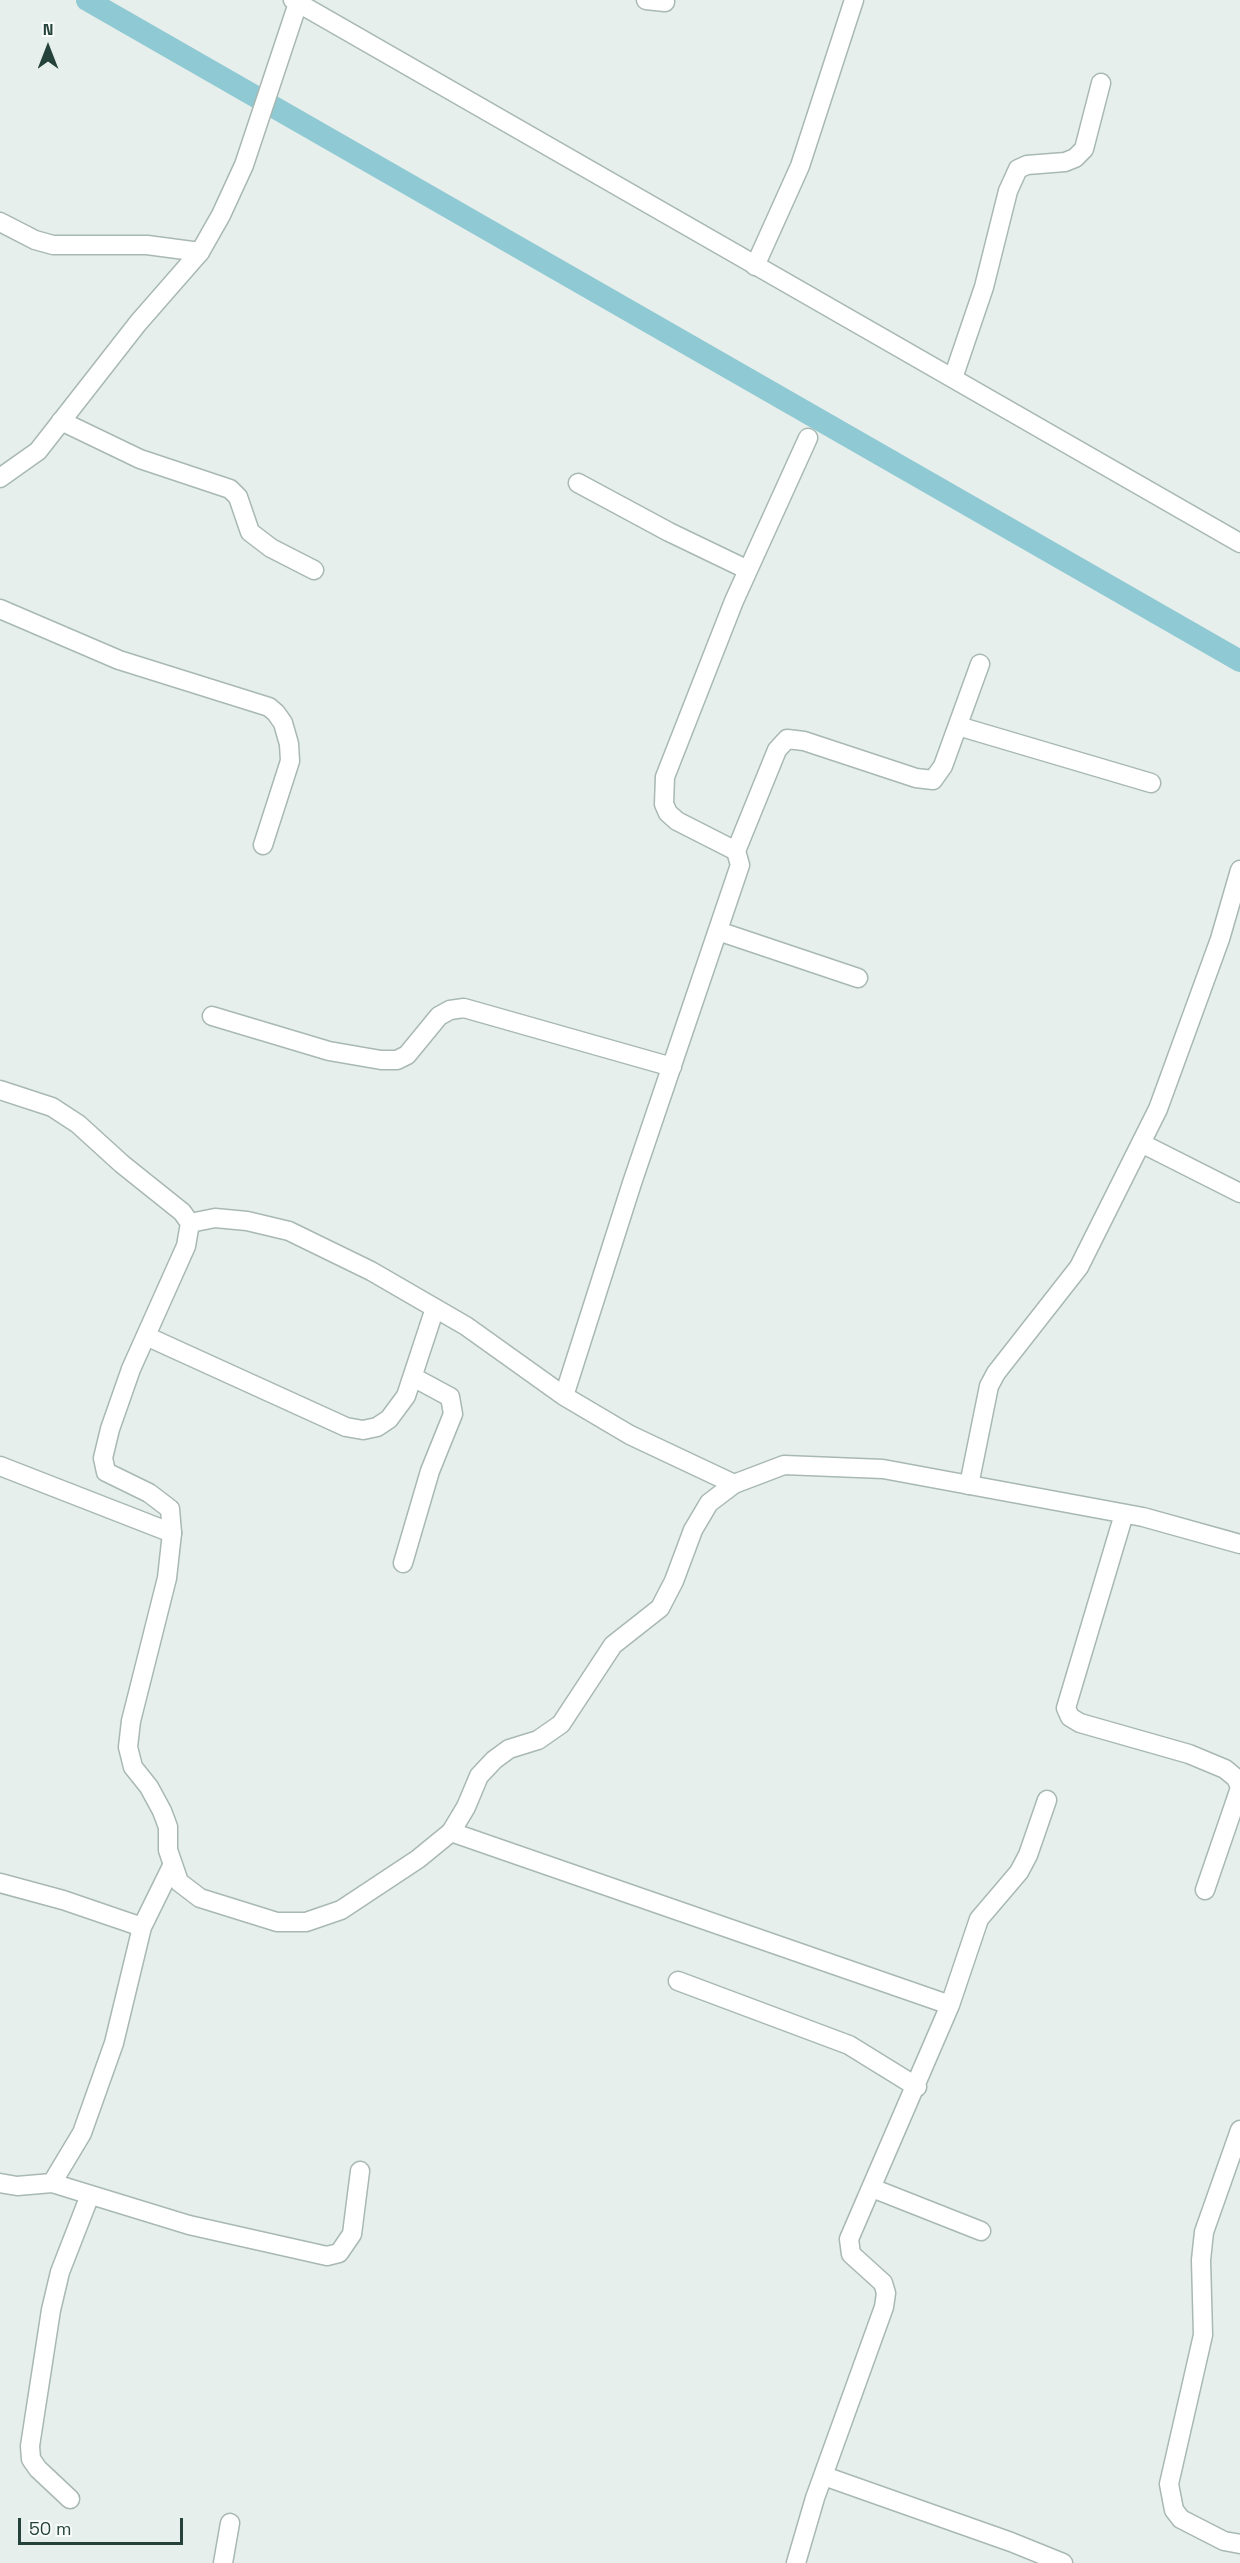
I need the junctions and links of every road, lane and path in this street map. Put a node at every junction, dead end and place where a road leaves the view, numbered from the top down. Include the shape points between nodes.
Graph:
1 (646, 0) edge
2 (854, 0) edge
3 (295, 2) edge
4 (665, 2) dead end
5 (1101, 83) dead end
6 (0, 222) edge
7 (200, 252) junction
8 (755, 266) junction
9 (953, 378) junction
10 (61, 421) junction
11 (808, 438) dead end
12 (0, 477) edge
13 (578, 483) dead end
14 (1240, 543) edge
15 (314, 570) dead end
16 (748, 570) junction
17 (0, 609) edge
18 (980, 664) dead end
19 (958, 726) junction
20 (1151, 783) dead end
21 (262, 845) dead end
22 (736, 851) junction
23 (1240, 870) edge
24 (718, 931) junction
25 (858, 978) dead end
26 (212, 1016) dead end
27 (672, 1067) junction
28 (0, 1090) edge
29 (1141, 1143) junction
30 (1240, 1193) edge
31 (190, 1223) junction
32 (435, 1308) junction
33 (146, 1336) junction
34 (413, 1377) junction
35 (564, 1396) junction
36 (0, 1466) edge
37 (734, 1484) junction
38 (969, 1485) junction
39 (1124, 1514) junction
40 (172, 1533) junction
41 (1239, 1542) edge
42 (403, 1563) dead end
43 (1240, 1788) edge
44 (1047, 1800) dead end
45 (451, 1832) junction
46 (172, 1866) junction
47 (0, 1883) edge
48 (1205, 1890) dead end
49 (142, 1927) junction
50 (678, 1981) dead end
51 (950, 2005) junction
52 (917, 2087) junction
53 (1240, 2130) edge
54 (360, 2171) dead end
55 (0, 2183) edge
56 (52, 2183) junction
57 (872, 2188) junction
58 (90, 2195) junction
59 (981, 2231) dead end
60 (824, 2476) junction
61 (70, 2499) dead end
62 (231, 2523) dead end
63 (1240, 2544) edge
64 (223, 2563) edge
65 (796, 2563) edge
66 (1063, 2563) edge

1 - 4 street
2 - 8 street via 800,166
3 - 7 street via 288,38 244,165
3 - 8 street
5 - 9 street via 1084,149 1065,162 1017,169
6 - 7 street via 53,245 147,245
7 - 10 street
8 - 9 street
9 - 14 street
10 - 12 street via 38,451
10 - 15 street via 140,459 231,489 238,497 250,532 271,548
11 - 16 street
13 - 16 street
16 - 22 street via 663,789 664,804 677,821
17 - 21 street via 119,660 269,707 276,713 283,723 290,761
18 - 19 street
19 - 20 street
19 - 22 street via 943,766 933,780 787,739 777,750
22 - 24 street via 740,865
23 - 29 street via 1220,939 1158,1109
24 - 25 street
24 - 27 street
26 - 27 street via 329,1051 397,1060 407,1055 439,1016 464,1008
27 - 35 street
28 - 31 street via 52,1107 78,1124
29 - 30 street
29 - 38 street via 1079,1267 992,1380
31 - 32 street via 215,1218 289,1231
31 - 33 street via 186,1246
32 - 34 street
32 - 35 street
33 - 34 street via 346,1427 363,1430 389,1419 406,1396
33 - 40 street via 110,1429 103,1458 106,1472 149,1493 170,1509
34 - 42 street via 450,1396 453,1414 430,1471
35 - 37 street via 630,1435
36 - 40 street
37 - 38 street via 784,1465 835,1465 883,1469
37 - 45 street via 709,1503 693,1530 660,1608 613,1645 561,1724 538,1740 509,1749 479,1776
38 - 39 street
39 - 41 street
39 - 43 street via 1066,1708 1080,1724 1189,1754 1225,1769
40 - 46 street via 167,1578 131,1720 128,1747 133,1767 149,1787 168,1827
43 - 48 street
44 - 51 street via 1028,1855 979,1919
45 - 46 street via 341,1910 306,1922 277,1922 200,1898 179,1882
45 - 51 street
46 - 49 street
47 - 49 street
49 - 56 street via 102,2083 82,2133
50 - 52 street via 849,2045
51 - 52 street
52 - 57 street
53 - 63 street via 1204,2232 1203,2336 1169,2484 1174,2510 1181,2519 1224,2541
54 - 58 street via 352,2234 339,2253 327,2256 189,2225
55 - 56 street via 17,2187
56 - 58 street
57 - 59 street
57 - 60 street via 849,2239 851,2254 883,2283 884,2307
58 - 61 street via 60,2272 30,2446 31,2459 38,2469
60 - 65 street
60 - 66 street
62 - 64 street

